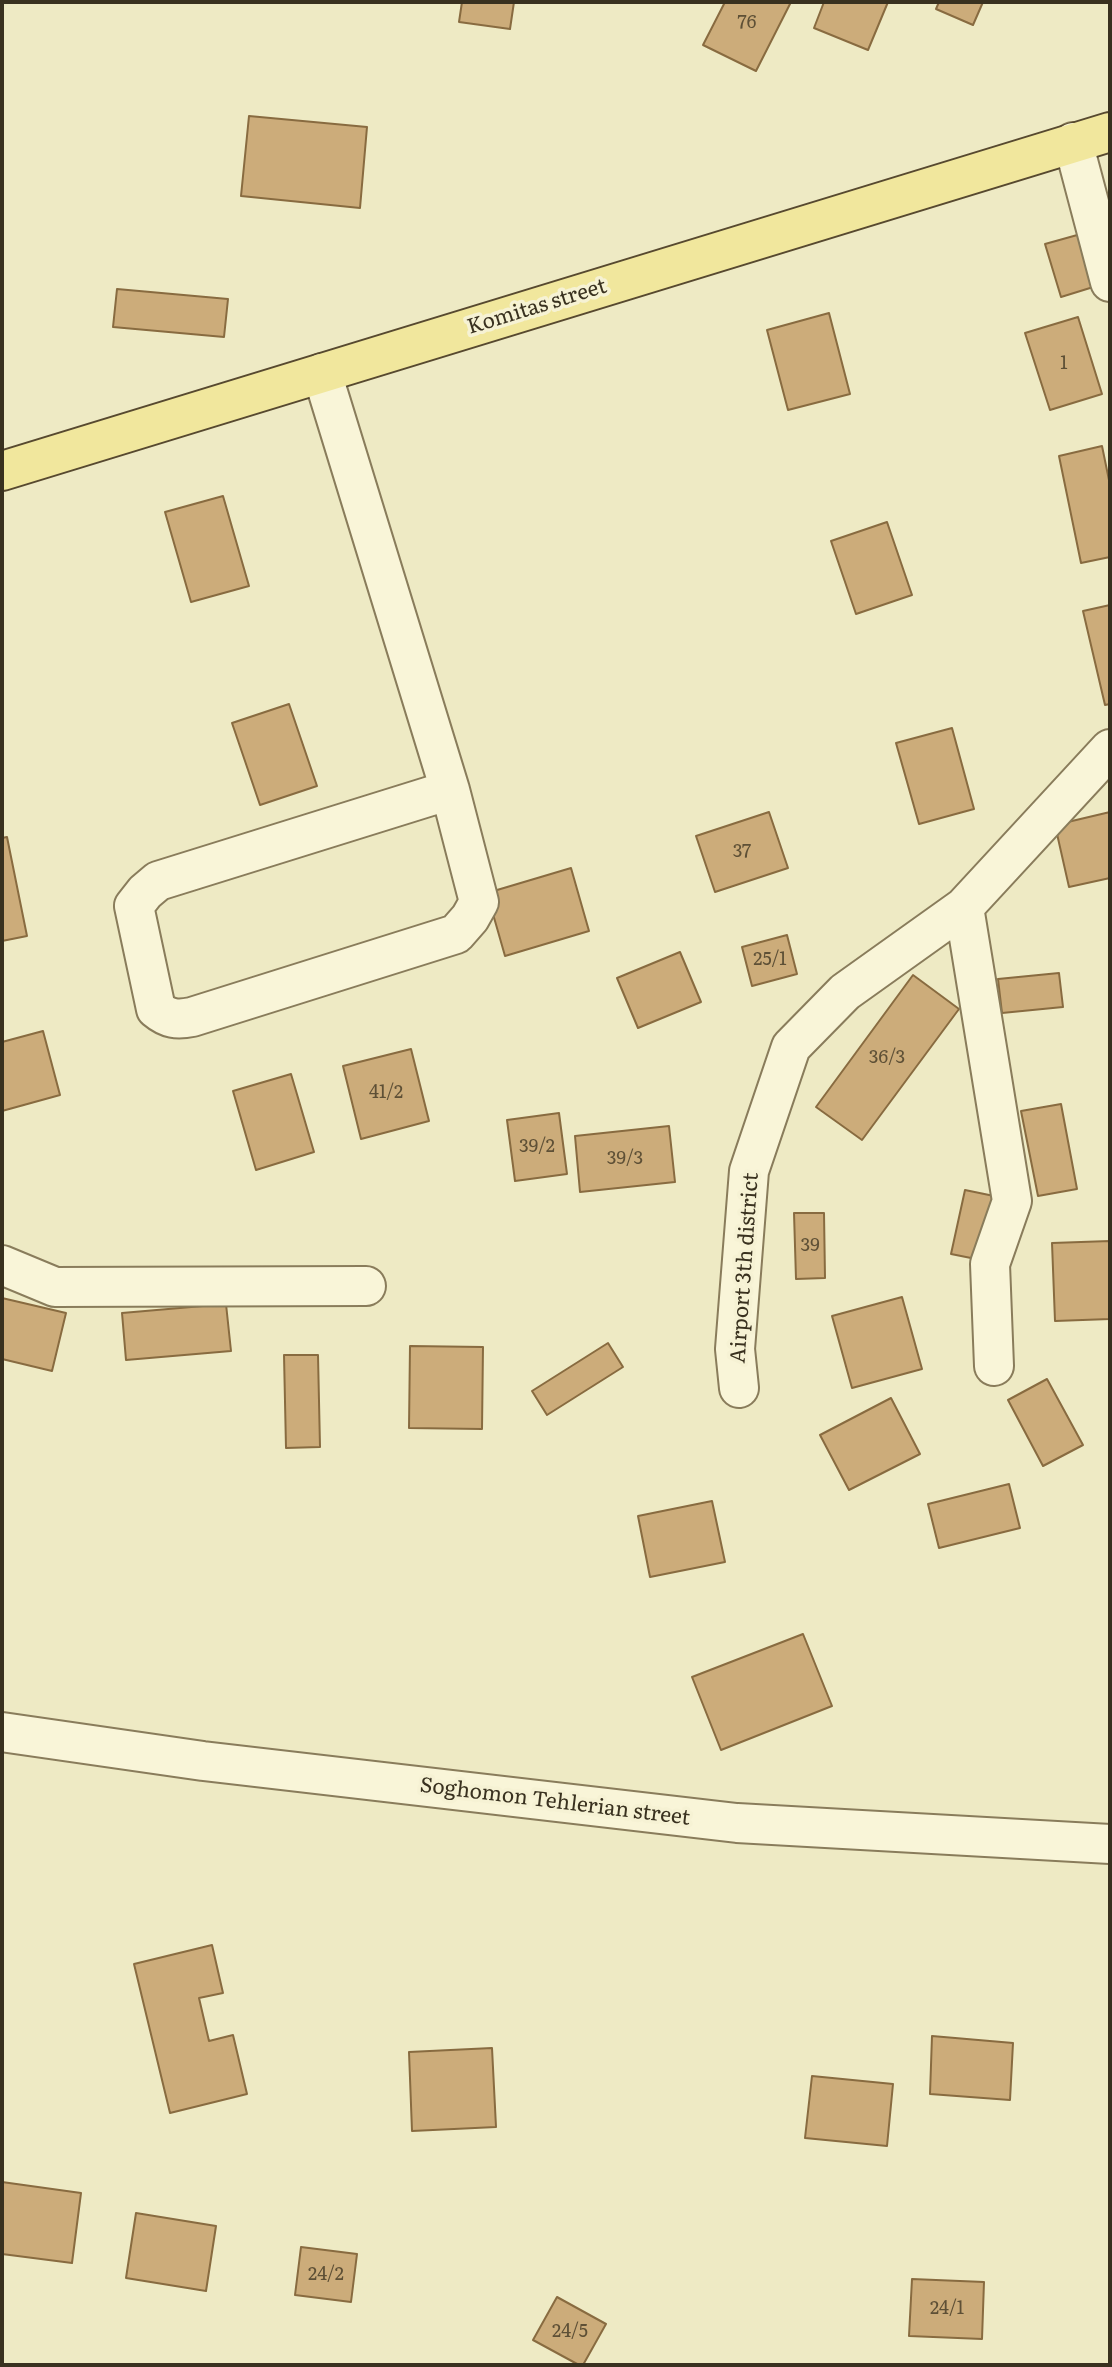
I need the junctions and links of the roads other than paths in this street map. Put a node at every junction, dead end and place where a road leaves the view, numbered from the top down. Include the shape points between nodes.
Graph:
1 (1110, 132) edge
2 (1073, 142) junction
3 (1110, 282) edge
4 (322, 373) junction
5 (2, 471) edge
6 (1110, 749) edge
7 (450, 790) junction
8 (964, 907) junction
9 (2, 1265) edge
10 (366, 1286) dead end
11 (994, 1366) dead end
12 (738, 1388) dead end
13 (2, 1732) edge
14 (1110, 1844) edge

1 - 2 main road, Komitas street
2 - 3 street
2 - 4 main road, Komitas street
4 - 5 main road, Komitas street
4 - 7 street
6 - 8 street, Airport 3th district
7 - 7 street via 480,902 456,934 192,1017 179,1020 156,1009 134,906 158,881
8 - 11 street via 1012,1201 990,1264
8 - 12 street, Airport 3th district via 845,992 792,1046 749,1171 735,1349
9 - 10 street via 55,1287
13 - 14 street, Soghomon Tehlerian street via 203,1761 737,1823

